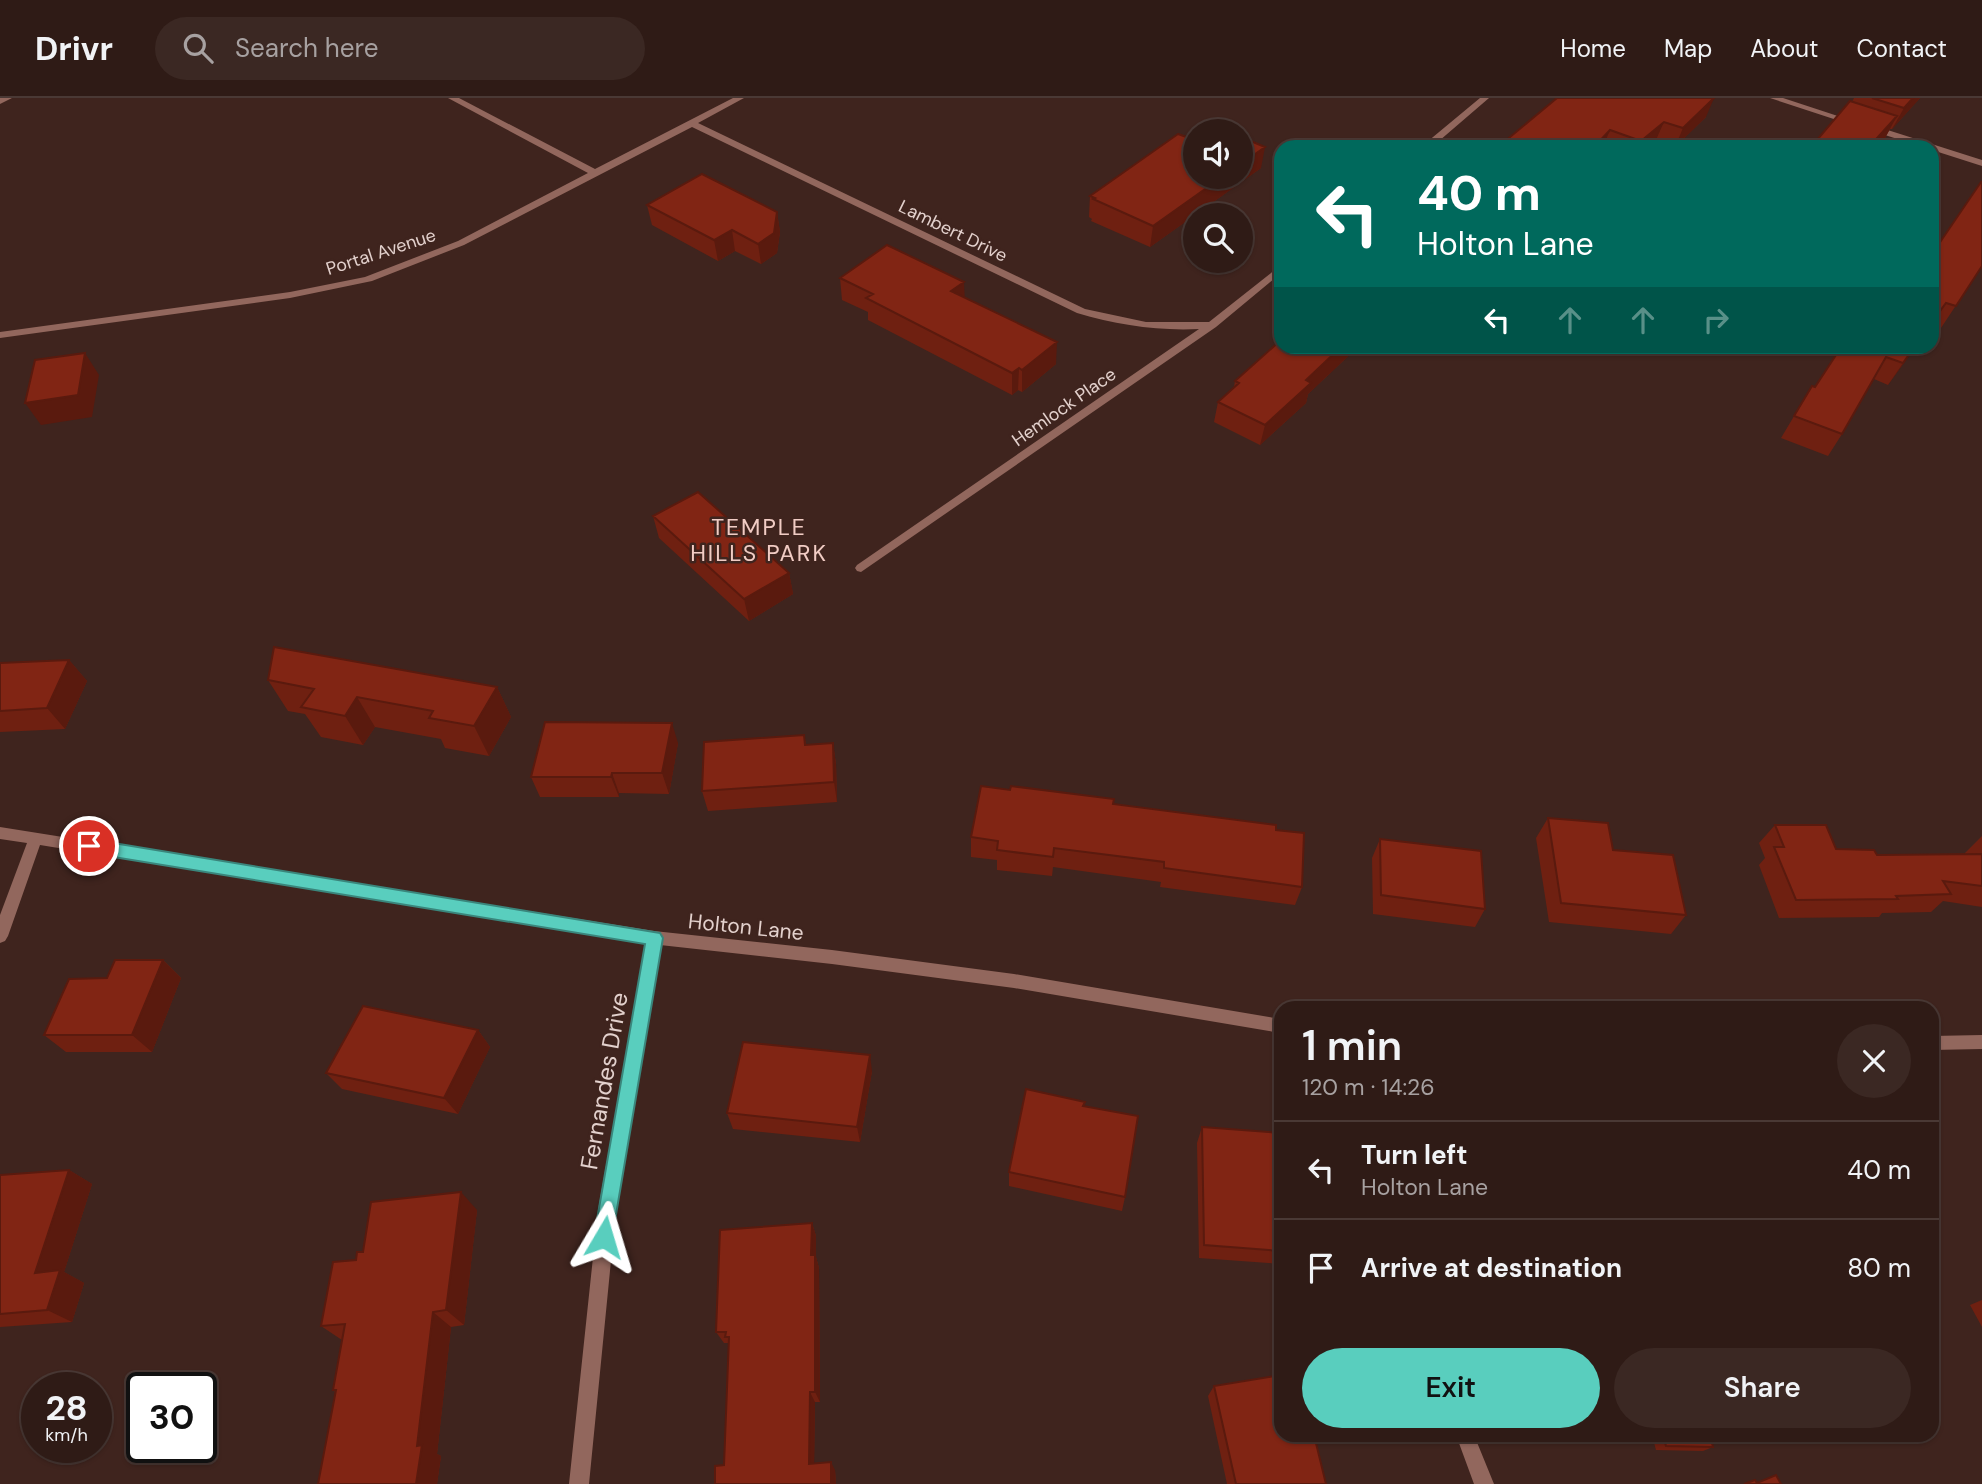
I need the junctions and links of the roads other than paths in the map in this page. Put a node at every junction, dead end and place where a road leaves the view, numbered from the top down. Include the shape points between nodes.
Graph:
1 (8, 98) edge
2 (452, 98) edge
3 (740, 98) edge
4 (1485, 98) edge
5 (1773, 98) edge
6 (0, 101) edge
7 (691, 124) junction
8 (1434, 140) edge
9 (1909, 140) edge
10 (1939, 149) edge
11 (1982, 163) edge
12 (597, 174) junction
13 (1274, 274) edge
14 (1212, 325) junction
15 (0, 335) edge
16 (861, 568) dead end
17 (0, 833) edge
18 (36, 837) junction
19 (0, 936) edge
20 (654, 938) junction
21 (1274, 1025) edge
22 (1982, 1042) edge
23 (1939, 1043) edge
24 (1468, 1442) edge
25 (579, 1484) edge
26 (1484, 1484) edge

1 - 6 street
2 - 12 street
3 - 7 street, Portal Avenue
4 - 8 street
5 - 9 street
7 - 12 street, Portal Avenue
7 - 14 street, Lambert Drive via 1081,311 1127,323 1185,328
10 - 11 street
12 - 15 street, Portal Avenue via 461,243 368,279 290,295
13 - 14 street, Hemlock Place
14 - 16 street, Hemlock Place
17 - 18 street, Holton Lane
18 - 19 street
18 - 20 street, Holton Lane
20 - 21 street, Holton Lane via 1014,981
20 - 25 street, Fernandes Drive via 607,1210
22 - 23 street
24 - 26 street

